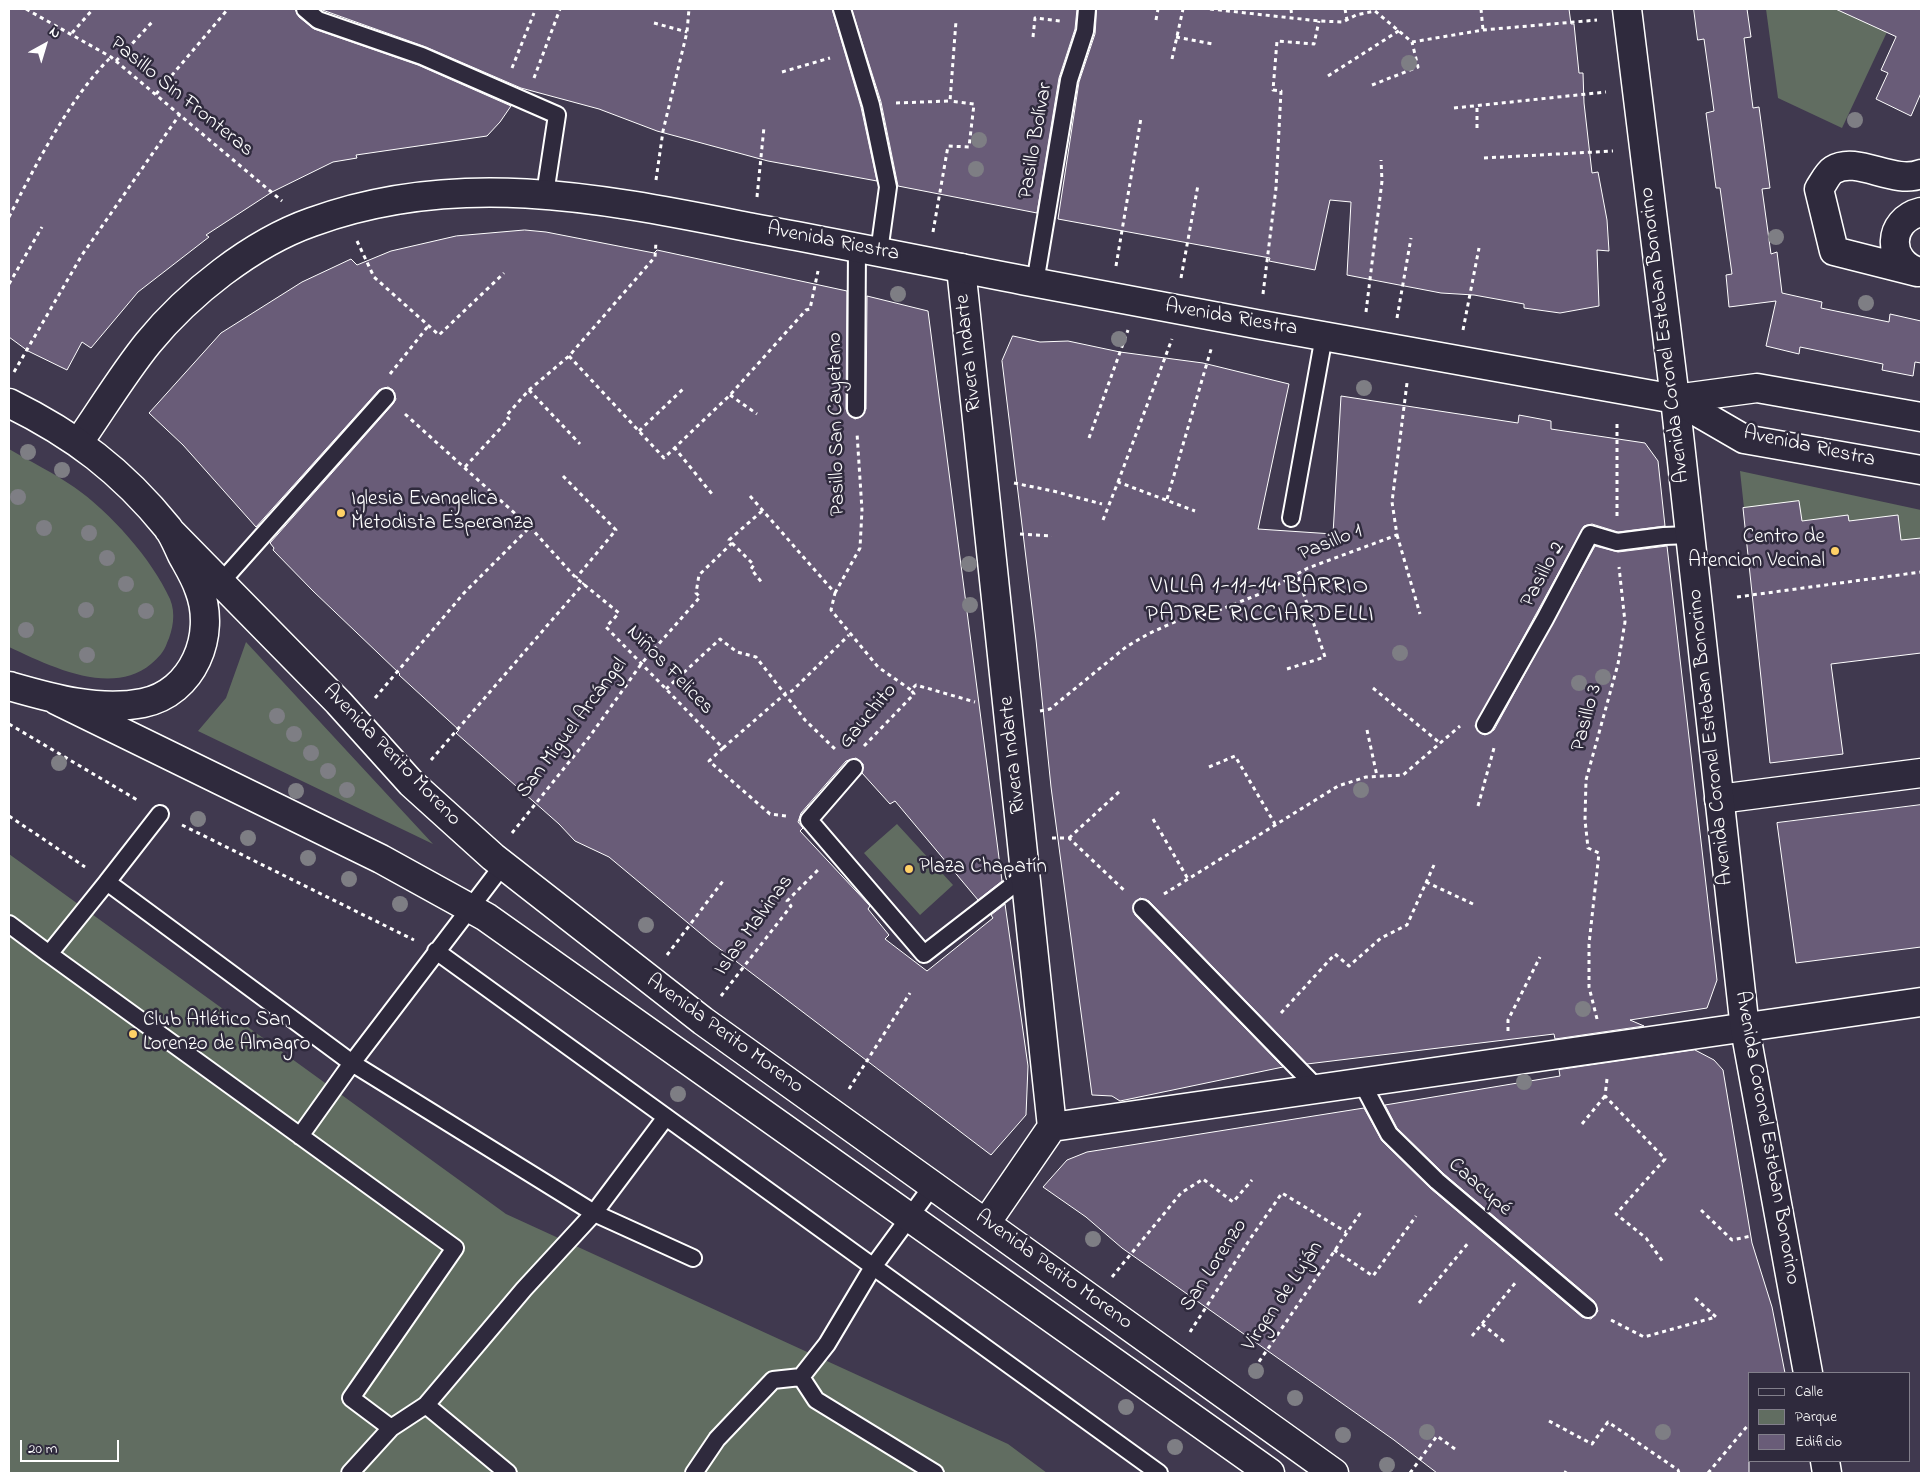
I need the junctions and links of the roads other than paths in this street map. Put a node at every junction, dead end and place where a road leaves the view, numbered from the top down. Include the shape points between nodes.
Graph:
1 (305, 9) edge
2 (842, 9) edge
3 (1628, 13) edge
4 (1086, 16) edge
5 (1921, 174) edge
6 (1921, 192) edge
7 (545, 194) junction
8 (1913, 215) edge
9 (868, 250) junction
10 (961, 268) junction
11 (1919, 272) edge
12 (1035, 283) junction
13 (1324, 336) junction
14 (386, 397) road end
15 (1675, 399) junction
16 (9, 403) edge
17 (856, 410) road end
18 (1921, 417) edge
19 (79, 442) junction
20 (1921, 470) edge
21 (1291, 518) dead end
22 (169, 530) junction
23 (1690, 535) junction
24 (222, 581) junction
25 (9, 686) edge
26 (56, 700) junction
27 (1485, 725) road end
28 (852, 766) road end
29 (1921, 773) edge
30 (1719, 799) junction
31 (160, 814) road end
32 (498, 861) junction
33 (1026, 875) junction
34 (107, 882) junction
35 (469, 908) junction
36 (1142, 908) road end
37 (9, 924) edge
38 (436, 952) junction
39 (49, 954) junction
40 (1921, 1002) edge
41 (1745, 1029) junction
42 (352, 1063) junction
43 (1362, 1083) junction
44 (1319, 1090) junction
45 (666, 1117) junction
46 (1052, 1127) junction
47 (300, 1136) junction
48 (933, 1185) junction
49 (594, 1213) junction
50 (908, 1218) junction
51 (986, 1223) junction
52 (693, 1258) dead end
53 (873, 1267) junction
54 (1588, 1309) road end
55 (1808, 1372) edge
56 (802, 1377) junction
57 (426, 1405) junction
58 (391, 1428) junction
59 (350, 1473) edge
60 (508, 1473) edge
61 (694, 1473) edge
62 (935, 1473) edge
63 (1159, 1473) edge
64 (1270, 1473) edge
65 (1334, 1473) edge

1 - 7 lane via 318,20 422,56 557,115
2 - 9 lane, Pasillo San Cayetano via 871,105 888,187
3 - 15 street, Avenida Coronel Esteban Bonorino
4 - 12 lane, Pasillo Bolívar via 1069,80
5 - 11 street via 1912,178 1891,176 1852,165 1833,170 1819,189 1834,251
6 - 8 street
7 - 9 street, Avenida Riestra via 655,208
7 - 19 street, Avenida Riestra via 486,190 417,196 342,211 308,223 240,258 196,295 149,342
8 - 11 street via 1896,233 1896,252 1902,261
9 - 10 street, Avenida Riestra
9 - 17 lane, Pasillo San Cayetano
10 - 12 street, Avenida Riestra
10 - 33 street, Rivera Indarte
12 - 13 street, Avenida Riestra
13 - 15 street, Avenida Riestra
13 - 21 lane
14 - 24 lane
15 - 18 street, Avenida Riestra via 1756,388
15 - 20 street, Avenida Riestra via 1744,439
15 - 23 street, Avenida Coronel Esteban Bonorino
16 - 19 street
19 - 22 street via 115,471
22 - 24 street, Avenida Perito Moreno
22 - 26 street via 200,590 204,611 200,656 188,676 165,695 143,702 113,706
23 - 27 lane, Pasillo 2 via 1616,542 1590,534
23 - 30 street, Avenida Coronel Esteban Bonorino
24 - 32 street, Avenida Perito Moreno via 411,783
25 - 26 street
26 - 35 street, Avenida Perito Moreno via 381,859
28 - 33 lane via 809,820 924,954
29 - 30 street
30 - 41 street, Avenida Coronel Esteban Bonorino
31 - 34 lane
32 - 35 lane
32 - 48 street, Avenida Perito Moreno via 703,1021
33 - 46 street, Rivera Indarte
34 - 39 lane
34 - 42 lane
35 - 38 lane
35 - 50 street, Avenida Perito Moreno via 617,1009
36 - 44 lane
37 - 39 lane
38 - 42 lane
38 - 45 lane
39 - 47 lane
40 - 41 street
41 - 43 street via 1604,1046
41 - 55 street, Avenida Coronel Esteban Bonorino
42 - 47 lane
42 - 49 lane
43 - 44 street
43 - 54 lane, Caacupé via 1389,1134 1485,1222
44 - 46 street
45 - 49 lane
45 - 53 lane
46 - 51 street
47 - 58 lane via 455,1248 351,1398
48 - 50 lane
48 - 51 street, Avenida Perito Moreno
49 - 52 lane
49 - 57 lane via 517,1297
50 - 53 lane
50 - 64 street, Avenida Perito Moreno
51 - 65 street, Avenida Perito Moreno
53 - 56 lane via 828,1344
53 - 63 lane
56 - 61 lane via 773,1380 717,1439
56 - 62 lane via 816,1400
57 - 58 lane
57 - 60 lane
58 - 59 lane

